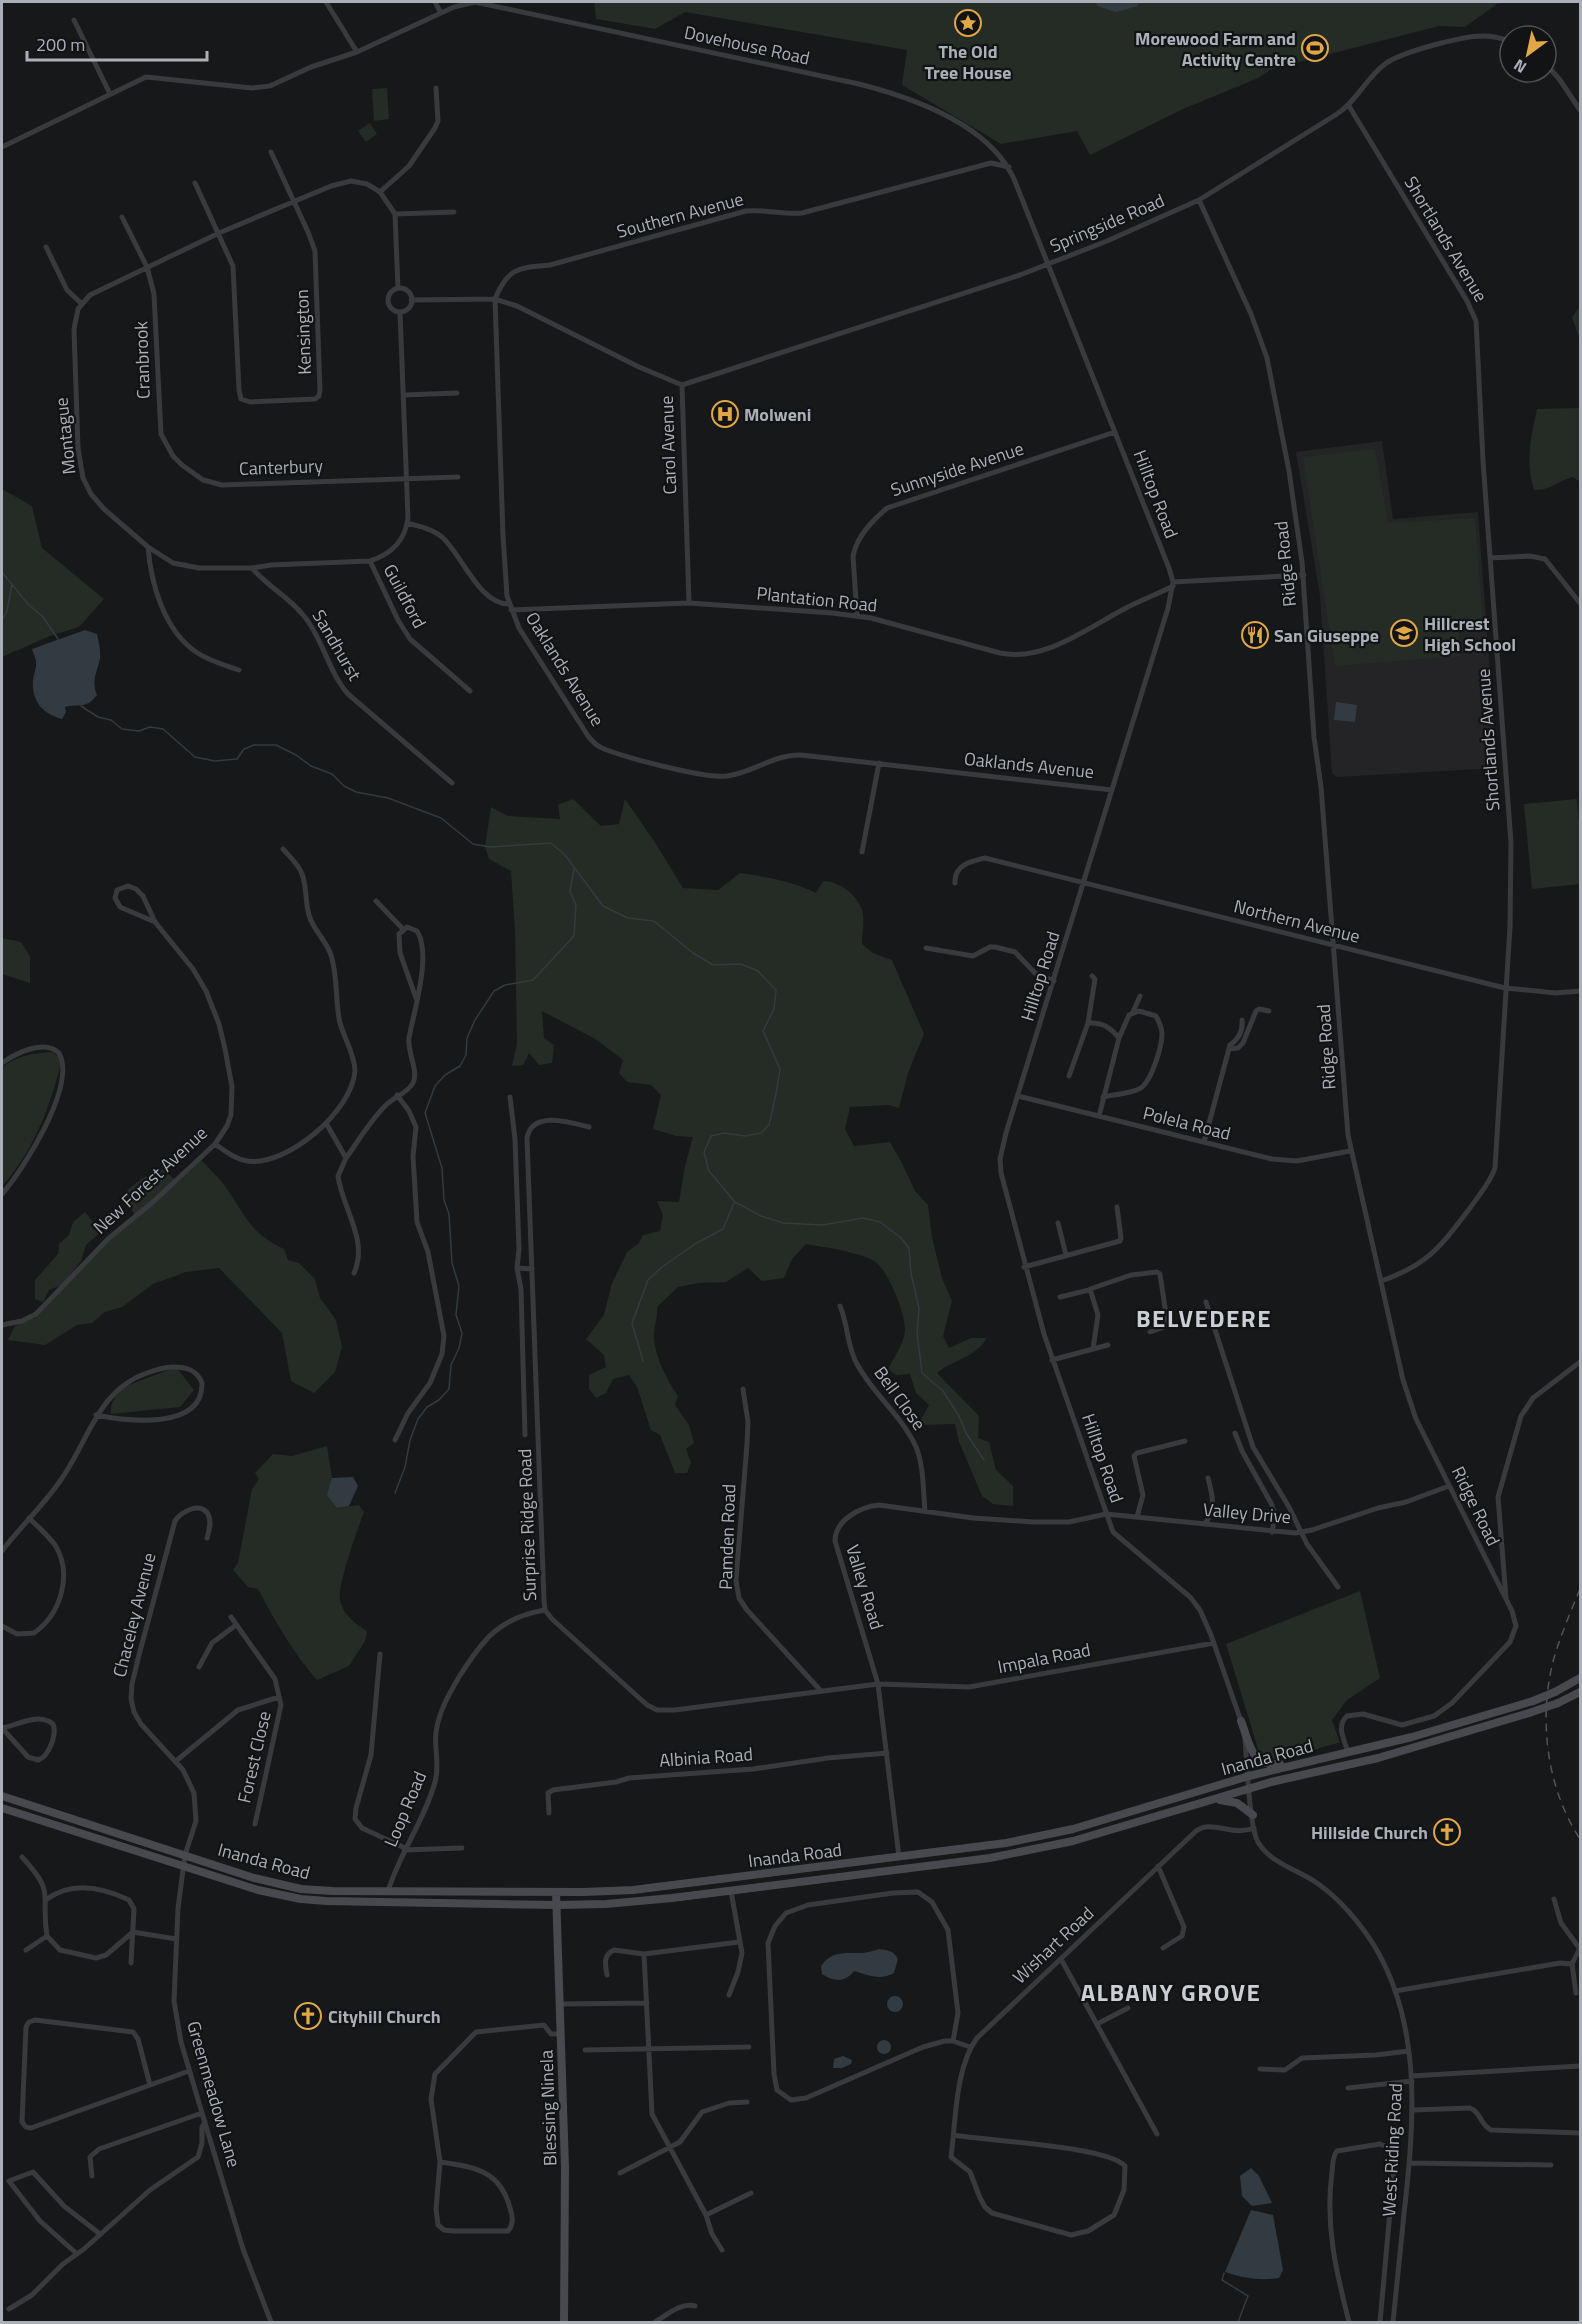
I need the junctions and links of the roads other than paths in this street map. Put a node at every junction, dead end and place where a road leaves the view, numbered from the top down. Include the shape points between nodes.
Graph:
1 (326, 2) edge
2 (435, 2) edge
3 (467, 2) edge
4 (475, 2) edge
5 (441, 13) junction
6 (74, 20) dead end
7 (1498, 37) edge
8 (357, 52) junction
9 (1558, 79) edge
10 (436, 88) dead end
11 (110, 94) junction
12 (1349, 106) junction
13 (1581, 110) edge
14 (2, 147) edge
15 (271, 152) dead end
16 (998, 152) junction
17 (991, 163) junction
18 (1009, 167) junction
19 (195, 183) dead end
20 (380, 192) junction
21 (1199, 200) junction
22 (295, 202) junction
23 (454, 212) dead end
24 (395, 214) junction
25 (122, 217) dead end
26 (219, 233) junction
27 (46, 247) dead end
28 (1048, 265) junction
29 (147, 267) junction
30 (398, 288) junction
31 (495, 299) junction
32 (411, 300) junction
33 (82, 304) junction
34 (400, 312) junction
35 (682, 385) junction
36 (457, 393) dead end
37 (404, 395) junction
38 (1115, 432) junction
39 (169, 450) joint
40 (406, 477) junction
41 (458, 477) dead end
42 (407, 523) junction
43 (148, 548) junction
44 (1490, 558) junction
45 (370, 561) junction
46 (252, 568) junction
47 (1304, 575) junction
48 (1173, 584) junction
49 (689, 603) junction
50 (1581, 603) edge
51 (510, 607) junction
52 (857, 615) junction
53 (239, 670) dead end
54 (470, 691) dead end
55 (879, 763) junction
56 (452, 783) dead end
57 (1112, 790) junction
58 (283, 849) dead end
59 (862, 852) dead end
60 (955, 883) dead end
61 (1083, 884) junction
62 (376, 901) dead end
63 (155, 921) junction
64 (403, 929) junction
65 (1333, 945) junction
66 (926, 948) dead end
67 (1092, 976) dead end
68 (1054, 981) junction
69 (1505, 987) junction
70 (1581, 991) edge
71 (1140, 996) dead end
72 (416, 998) junction
73 (1269, 1011) dead end
74 (1133, 1012) junction
75 (1242, 1020) dead end
76 (1088, 1023) junction
77 (1119, 1038) junction
78 (1229, 1049) junction
79 (2, 1063) edge
80 (1069, 1076) dead end
81 (397, 1095) junction
82 (1018, 1096) junction
83 (510, 1097) dead end
84 (1103, 1097) junction
85 (1098, 1116) junction
86 (326, 1123) junction
87 (589, 1127) dead end
88 (1204, 1142) junction
89 (215, 1144) junction
90 (1350, 1151) junction
91 (346, 1158) junction
92 (2, 1194) edge
93 (1118, 1207) dead end
94 (1058, 1223) dead end
95 (1066, 1255) junction
96 (1024, 1267) junction
97 (517, 1268) junction
98 (532, 1269) junction
99 (354, 1273) dead end
100 (1380, 1281) junction
101 (1089, 1290) junction
102 (1060, 1297) dead end
103 (1206, 1302) dead end
104 (840, 1306) dead end
105 (2, 1325) edge
106 (1149, 1332) dead end
107 (1108, 1345) dead end
108 (1093, 1349) junction
109 (1052, 1360) junction
110 (1581, 1362) edge
111 (743, 1389) dead end
112 (96, 1415) junction
113 (1235, 1433) dead end
114 (525, 1435) dead end
115 (395, 1440) dead end
116 (1185, 1441) dead end
117 (1208, 1478) dead end
118 (1449, 1486) junction
119 (925, 1511) junction
120 (1106, 1514) junction
121 (1137, 1517) junction
122 (29, 1518) junction
123 (1205, 1524) junction
124 (1272, 1532) junction
125 (1302, 1532) junction
126 (207, 1538) dead end
127 (2, 1551) edge
128 (1338, 1587) dead end
129 (1506, 1600) junction
130 (545, 1610) junction
131 (231, 1617) dead end
132 (236, 1625) junction
133 (2, 1626) edge
134 (1214, 1643) junction
135 (380, 1653) dead end
136 (199, 1667) dead end
137 (1581, 1678) edge
138 (878, 1684) junction
139 (821, 1691) junction
140 (1581, 1692) edge
141 (279, 1696) junction
142 (1241, 1721) junction
143 (2, 1728) edge
144 (1348, 1752) junction
145 (887, 1753) junction
146 (176, 1761) junction
147 (1297, 1763) junction
148 (1249, 1776) junction
149 (1250, 1788) junction
150 (2, 1796) edge
151 (1210, 1800) junction
152 (2, 1809) edge
153 (549, 1813) dead end
154 (1252, 1815) junction
155 (255, 1824) dead end
156 (1254, 1828) junction
157 (462, 1848) dead end
158 (404, 1849) junction
159 (185, 1855) junction
160 (22, 1857) dead end
161 (899, 1857) junction
162 (184, 1866) junction
163 (1158, 1866) junction
164 (388, 1891) junction
165 (445, 1891) junction
166 (625, 1891) junction
167 (730, 1891) junction
168 (556, 1892) junction
169 (47, 1899) junction
170 (1554, 1899) dead end
171 (470, 1902) junction
172 (631, 1902) junction
173 (556, 1905) junction
174 (133, 1932) junction
175 (46, 1936) junction
176 (176, 1939) junction
177 (739, 1942) junction
178 (1163, 1948) dead end
179 (1580, 1949) edge
180 (26, 1950) dead end
181 (644, 1954) junction
182 (1060, 1959) junction
183 (131, 1963) dead end
184 (1572, 1964) junction
185 (607, 1974) dead end
186 (1395, 1991) junction
187 (1576, 1993) dead end
188 (729, 1995) dead end
189 (647, 2003) junction
190 (559, 2004) junction
191 (1128, 2008) dead end
192 (1097, 2024) junction
193 (560, 2034) junction
194 (953, 2042) junction
195 (749, 2047) dead end
196 (970, 2048) junction
197 (585, 2050) dead end
198 (647, 2050) junction
199 (1409, 2050) junction
200 (1581, 2066) edge
201 (1260, 2069) dead end
202 (189, 2071) junction
203 (1412, 2078) junction
204 (150, 2085) junction
205 (1348, 2088) dead end
206 (747, 2102) dead end
207 (1413, 2110) junction
208 (202, 2113) junction
209 (205, 2122) junction
210 (1581, 2133) edge
211 (1157, 2134) dead end
212 (954, 2135) junction
213 (668, 2147) junction
214 (440, 2162) junction
215 (1409, 2163) junction
216 (1551, 2164) dead end
217 (620, 2173) dead end
218 (92, 2176) dead end
219 (751, 2193) dead end
220 (706, 2215) junction
221 (100, 2234) junction
222 (722, 2250) dead end
223 (76, 2253) junction
224 (695, 2306) dead end
225 (9, 2309) dead end
226 (271, 2322) edge
227 (564, 2322) edge
228 (655, 2322) edge
229 (1349, 2322) edge
230 (1380, 2322) edge
231 (1393, 2322) edge

1 - 8 street
2 - 5 street
3 - 4 street, Dovehouse Road
3 - 5 street, Dovehouse Road
4 - 16 street, Dovehouse Road via 884,90 940,113
5 - 8 street, Dovehouse Road
6 - 11 street
7 - 12 street, Springside Road via 1465,37 1395,58 1378,70
8 - 11 street, Dovehouse Road via 266,87 150,76
9 - 13 street
10 - 20 street via 435,128 409,166
11 - 14 street, Dovehouse Road
12 - 21 street, Springside Road
12 - 44 street, Shortlands Avenue via 1476,321
15 - 22 street
16 - 17 street
16 - 18 street, Hilltop Road
17 - 18 street, Southern Avenue
17 - 31 street, Southern Avenue via 802,213 746,211 550,265 520,268 507,276
18 - 28 street, Hilltop Road
19 - 26 street
20 - 22 street via 364,183 345,182
20 - 24 street
21 - 28 street, Springside Road
21 - 47 street, Ridge Road via 1267,358
22 - 26 street
22 - 26 street, Kensington via 315,259 320,390 315,399 241,399 233,266
23 - 24 street
24 - 30 street
25 - 29 street, Cranbrook
26 - 29 street
27 - 33 street via 67,290
28 - 35 street, Springside Road
28 - 38 street, Hilltop Road
29 - 33 street via 100,289
29 - 39 street, Cranbrook via 155,304 159,428
30 - 32 street via 409,292
30 - 34 street via 388,299 390,307
31 - 32 street, Carol Avenue
31 - 35 street, Carol Avenue
31 - 51 street, Oaklands Avenue via 503,536
32 - 34 street via 407,309
33 - 43 street, Montague via 74,329 81,471 95,500
34 - 37 street, Montague
35 - 49 street, Carol Avenue
36 - 37 street
37 - 40 street, Montague
38 - 48 street, Hilltop Road
38 - 52 street, Sunnyside Avenue via 887,508 868,526 853,556
39 - 40 street, Canterbury via 196,475 217,484
40 - 41 street, Canterbury
40 - 42 street, Montague
42 - 45 street, Montague via 402,540
42 - 51 street via 442,538 489,596
43 - 46 street, Montague via 181,566
43 - 53 street via 161,603 178,634 200,654
44 - 50 street via 1530,556 1545,560
44 - 69 street, Shortlands Avenue via 1511,843
45 - 46 street, Montague
45 - 54 street, Guildford via 410,639
46 - 56 street, Sandhurst via 304,616 334,676 348,694
47 - 48 street, Plantation Road
47 - 65 street, Ridge Road
48 - 52 street, Plantation Road via 1055,645 1016,655
48 - 57 street, Hilltop Road
49 - 51 street, Plantation Road
49 - 52 street, Plantation Road
51 - 55 street, Oaklands Avenue via 523,635 588,736 602,748 714,777 736,775 793,755
55 - 57 street, Oaklands Avenue
55 - 59 street
57 - 61 street, Hilltop Road
58 - 86 street via 302,872 309,916 331,953 339,1019 355,1068 343,1102
60 - 61 street, Northern Avenue via 955,875 963,866 985,858
61 - 65 street, Northern Avenue
61 - 68 street, Hilltop Road
62 - 64 street
63 - 63 street, New Forest Avenue via 120,907 115,898 117,890 128,886 140,892
63 - 89 street, New Forest Avenue via 201,981 219,1024 232,1104 228,1125
64 - 72 street via 398,936 400,953
64 - 72 street via 415,928 423,943
65 - 69 street, Northern Avenue
65 - 90 street, Ridge Road
66 - 68 street via 973,956 990,947 1015,952 1035,973
67 - 76 street via 1095,979
68 - 82 street, Hilltop Road
69 - 70 street, Northern Avenue via 1556,993
69 - 100 street, Shortlands Avenue via 1496,1155 1491,1178 1435,1251 1411,1269
71 - 74 street
72 - 81 street via 408,1044 415,1080
73 - 78 street via 1256,1011 1243,1043 1239,1048
74 - 77 street
74 - 84 street via 1156,1016 1162,1033 1155,1063 1145,1085 1139,1089
75 - 78 street via 1243,1027
76 - 77 street via 1105,1025
76 - 80 street
77 - 84 street
78 - 88 street
79 - 92 street via 26,1051 48,1047 59,1053 63,1065 44,1131
81 - 91 street
81 - 115 street via 416,1127 413,1156 417,1222 428,1252 444,1336 442,1354 430,1383 408,1413
82 - 85 street, Polela Road
82 - 96 street, Hilltop Road via 1000,1167
83 - 97 street via 515,1139
84 - 85 street
85 - 88 street, Polela Road
86 - 89 street via 293,1150 262,1160 237,1158
86 - 91 street
87 - 98 street, Surprise Ridge Road via 542,1120 529,1131
88 - 90 street, Polela Road via 1288,1161
89 - 105 street, New Forest Avenue via 108,1239 36,1314
90 - 100 street, Ridge Road
91 - 99 street via 338,1176 357,1240 359,1261
93 - 95 street via 1120,1241
94 - 95 street
95 - 96 street
96 - 109 street, Hilltop Road
97 - 98 street
97 - 114 street
98 - 130 street, Surprise Ridge Road
100 - 118 street, Ridge Road via 1411,1406
101 - 102 street
101 - 106 street via 1131,1275 1160,1274 1167,1321 1164,1327
101 - 108 street via 1098,1315
103 - 125 street via 1253,1446
104 - 119 street, Bell Close via 855,1362 916,1448
107 - 108 street
108 - 109 street
109 - 120 street, Hilltop Road
110 - 129 street via 1533,1398 1521,1416 1498,1497
111 - 139 street, Pamden Road via 748,1422 737,1592 747,1610
112 - 112 street via 124,1385 164,1367 190,1370 197,1373 202,1383 200,1397 192,1407 171,1417 138,1421
112 - 122 street via 65,1474
113 - 124 street via 1272,1505
116 - 121 street via 1134,1456 1143,1495
117 - 123 street via 1214,1506
118 - 125 street, Valley Drive
118 - 129 street, Ridge Road
119 - 120 street, Valley Road via 1051,1523
119 - 138 street, Valley Road via 873,1506 846,1519 836,1533 837,1548
120 - 121 street, Valley Drive
120 - 134 street, Hilltop Road via 1115,1535 1195,1603
121 - 123 street, Valley Drive
122 - 127 street
122 - 133 street via 55,1545 63,1591 51,1615 34,1633 17,1634
123 - 124 street, Valley Drive
124 - 125 street, Valley Drive
125 - 128 street
126 - 146 street, Chaceley Avenue via 210,1522 204,1511 187,1510 175,1521 132,1684 131,1699 137,1718 148,1735
129 - 144 street, Ridge Road via 1515,1621 1514,1636 1452,1703 1434,1716 1410,1725 1396,1725 1363,1714 1347,1716 1341,1728
130 - 139 street, Surprise Ridge Road via 635,1695 657,1710
130 - 158 street, Loop Road via 513,1619 483,1641 454,1686 438,1725 436,1780
131 - 132 street
132 - 136 street via 212,1643
132 - 141 street via 273,1676
134 - 138 street, Impala Road via 969,1687
134 - 142 street, Hilltop Road
135 - 158 street via 371,1755 356,1819 362,1828
137 - 144 main road, Inanda Road, bridge via 1533,1701
138 - 139 street, Surprise Ridge Road
138 - 145 street, Valley Road
140 - 149 main road, Inanda Road, bridge via 1529,1713 1378,1758
141 - 146 street via 238,1710
141 - 155 street, Forest Close via 281,1708
142 - 147 main road via 1259,1761
142 - 148 street, Hilltop Road
143 - 143 street via 28,1756 38,1760 45,1756 55,1734 53,1724 43,1719
144 - 147 main road, Inanda Road
145 - 153 street, Albinia Road via 753,1769 629,1778 553,1790 548,1793
145 - 161 street, Valley Road
146 - 159 street, Chaceley Avenue via 189,1780 195,1802 196,1821
147 - 148 main road, Inanda Road
148 - 149 street, Hilltop Road
148 - 161 main road, Inanda Road via 1051,1834
149 - 151 main road, Inanda Road
149 - 154 street, West Riding Road
150 - 159 main road, Inanda Road
151 - 154 main road via 1231,1801
151 - 167 main road, Inanda Road via 1027,1852
152 - 162 main road, Inanda Road
154 - 156 street, West Riding Road
156 - 163 street, Wishart Road via 1240,1832 1200,1827
156 - 186 street, West Riding Road via 1269,1856 1318,1884 1360,1927 1376,1950
157 - 158 street
158 - 164 street, Loop Road
159 - 162 street, Chaceley Avenue
159 - 164 main road, Inanda Road via 288,1886
160 - 169 street via 41,1879
161 - 166 main road, Inanda Road
162 - 171 main road, Inanda Road via 258,1890 301,1899
162 - 176 street, Greenmeadow Lane
163 - 178 street via 1184,1927 1182,1936
163 - 182 street, Wishart Road
164 - 165 main road, Inanda Road
165 - 168 main road, Inanda Road
165 - 171 main road via 446,1898
166 - 168 main road, Inanda Road
166 - 172 main road
167 - 172 main road, Inanda Road
167 - 177 street
168 - 173 main road, Blessing Ninela
169 - 174 street via 71,1888 115,1894 132,1904
169 - 175 street
170 - 179 street via 1561,1923
171 - 173 main road, Inanda Road
172 - 173 main road, Inanda Road
173 - 190 main road, Blessing Ninela
174 - 175 street via 96,1958 60,1950
174 - 176 street
174 - 183 street
175 - 180 street
176 - 202 street, Greenmeadow Lane via 174,2001
177 - 181 street
177 - 188 street via 742,1953
179 - 184 street
181 - 185 street via 611,1951 605,1960
181 - 189 street
182 - 192 street
182 - 196 street, Wishart Road
184 - 186 street
184 - 187 street
186 - 199 street, West Riding Road
189 - 190 street
189 - 198 street
190 - 193 main road, Blessing Ninela
191 - 192 street
192 - 211 street
193 - 214 street via 551,2034 544,2025 478,2031 438,2069 431,2099
193 - 227 main road, Blessing Ninela via 566,2167
194 - 194 street via 923,2047 806,2098 791,2100 777,2090 774,2074 768,1943 775,1926 786,1914 808,1905 918,1892 932,1902 948,1930 958,2013
194 - 196 street
195 - 198 street
196 - 212 street, Wishart Road via 963,2064
197 - 198 street
198 - 213 street via 652,2114
199 - 201 street via 1302,2058 1285,2070
199 - 203 street, West Riding Road
200 - 203 street
202 - 204 street
202 - 208 street, Greenmeadow Lane
203 - 205 street
203 - 207 street, West Riding Road
204 - 204 street via 26,2127 22,2122 28,2022 133,2032
206 - 213 street via 702,2112 680,2142
207 - 210 street via 1470,2108 1491,2130
207 - 215 street, West Riding Road
208 - 209 street, Greenmeadow Lane
208 - 218 street via 99,2149 90,2157
209 - 221 street via 198,2157 150,2190
209 - 226 street, Greenmeadow Lane via 243,2249
212 - 212 street, Wishart Road via 951,2157 970,2172 980,2198 992,2214 1063,2234 1088,2231 1110,2219 1117,2210 1124,2190 1125,2166 1115,2159 1056,2147
213 - 217 street
213 - 220 street
214 - 214 street via 438,2225 444,2230 508,2231 512,2222 510,2208 494,2178 481,2170
215 - 216 street
215 - 231 street, West Riding Road
219 - 220 street
220 - 222 street
221 - 223 street
221 - 223 street via 64,2206 33,2172 9,2181 40,2221
223 - 225 street via 32,2295
224 - 228 street via 683,2306
229 - 230 street via 1330,2238 1329,2192 1334,2157 1337,2151 1380,2144 1392,2149 1395,2156

